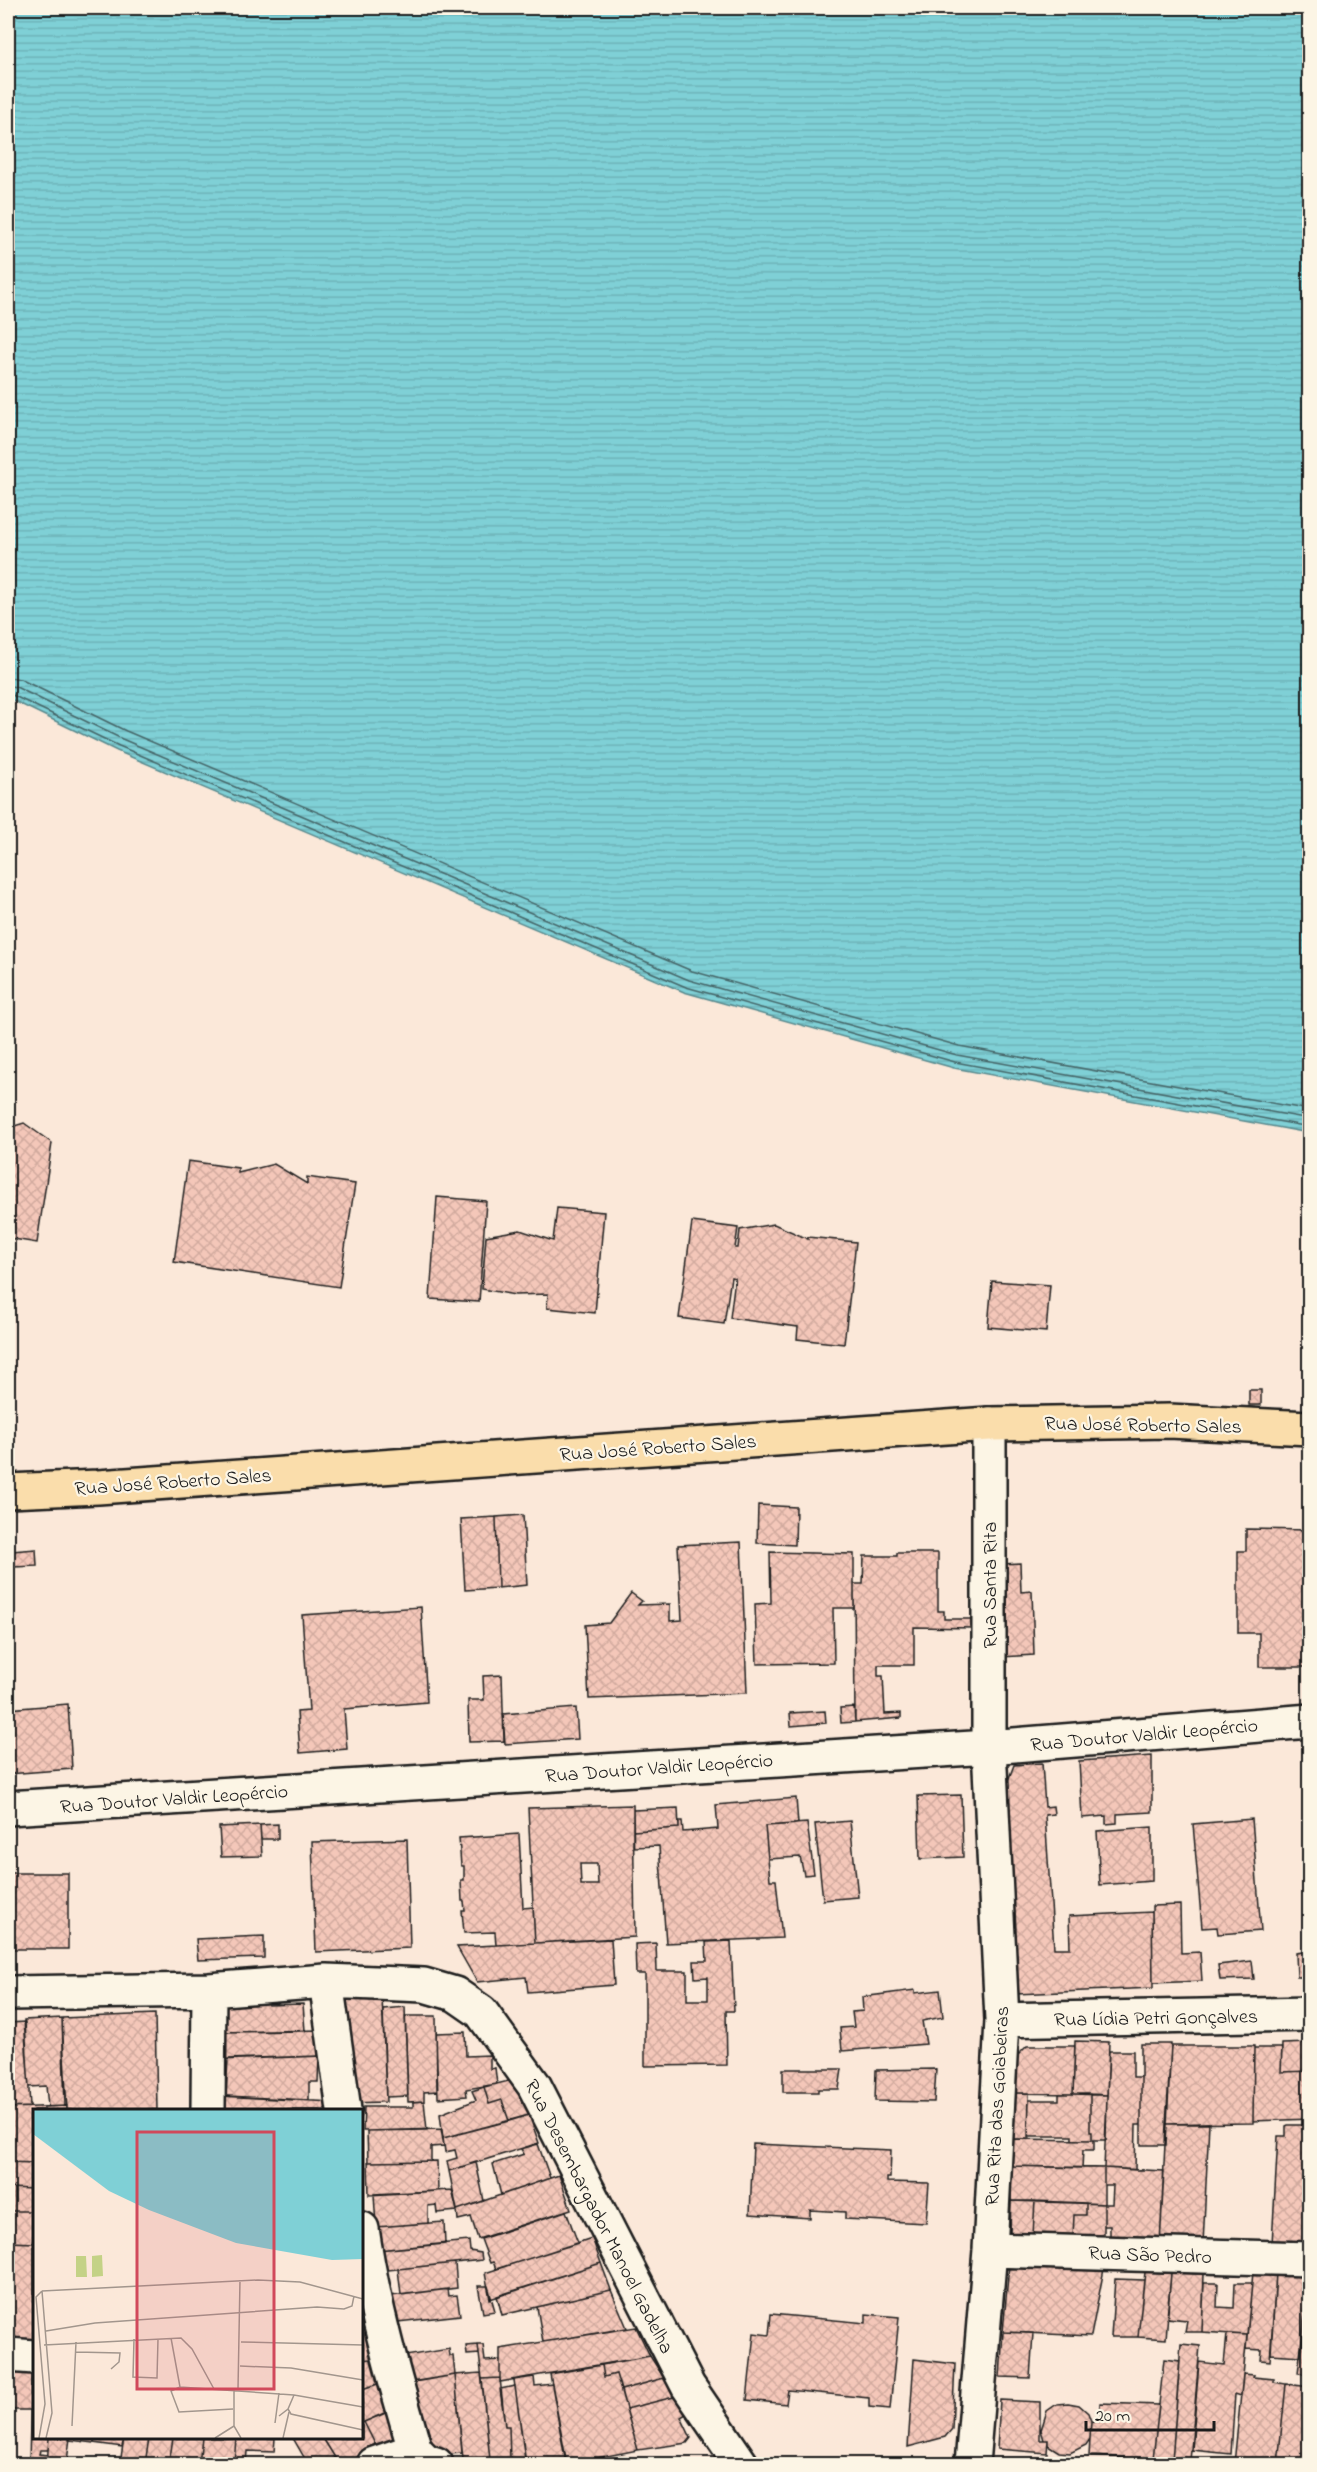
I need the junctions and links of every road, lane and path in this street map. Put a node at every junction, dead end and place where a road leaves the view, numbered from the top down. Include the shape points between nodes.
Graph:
1 (989, 1424) junction
2 (1310, 1428) edge
3 (8, 1491) edge
4 (1310, 1721) edge
5 (989, 1747) junction
6 (8, 1808) edge
7 (326, 1981) junction
8 (209, 1990) junction
9 (8, 1993) edge
10 (1310, 2014) edge
11 (1002, 2020) junction
12 (208, 2109) edge
13 (344, 2109) edge
14 (363, 2237) edge
15 (990, 2250) junction
16 (1310, 2259) edge
17 (8, 2355) edge
18 (33, 2356) edge
19 (426, 2457) edge
20 (374, 2464) edge
21 (741, 2464) edge
22 (972, 2464) edge

1 - 2 main road, Rua José Roberto Sales via 1169,1421
1 - 3 main road, Rua José Roberto Sales
1 - 5 street, Rua Santa Rita
4 - 5 street, Rua Doutor Valdir Leopércio
5 - 6 street, Rua Doutor Valdir Leopércio
5 - 11 street, Rua Rita das Goiabeiras
7 - 8 street, Rua Desembargador Manoel Gadelha
7 - 13 street
7 - 21 street, Rua Desembargador Manoel Gadelha via 424,1985 455,1994 481,2012 534,2085 688,2386
8 - 9 street, Rua Desembargador Manoel Gadelha
8 - 12 street
10 - 11 street, Rua Lídia Petri Gonçalves
11 - 15 street, Rua Rita das Goiabeiras
14 - 19 street via 388,2359
15 - 16 street, Rua São Pedro
15 - 22 street, Rua Rita das Goiabeiras
17 - 18 street
19 - 20 street

